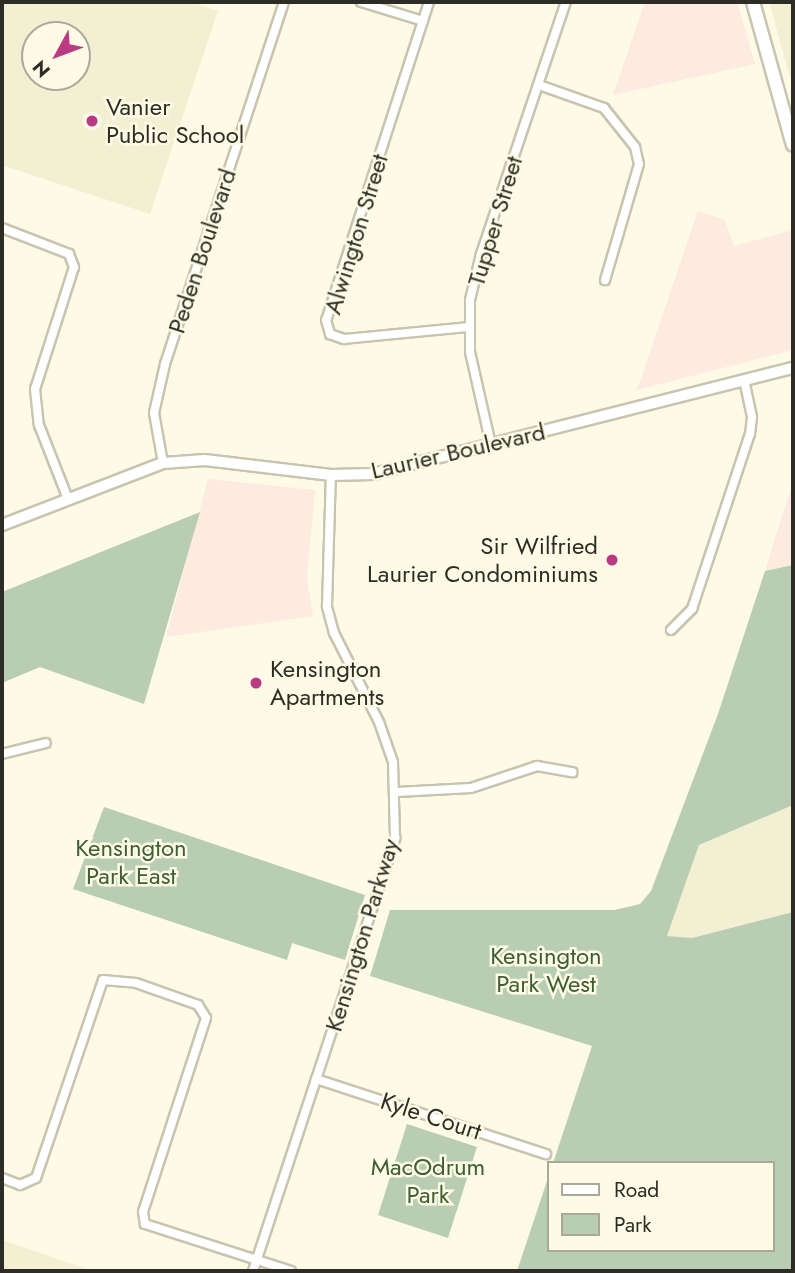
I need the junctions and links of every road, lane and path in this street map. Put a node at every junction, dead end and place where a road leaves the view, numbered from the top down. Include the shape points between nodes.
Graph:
1 (284, 2) edge
2 (361, 2) edge
3 (429, 2) edge
4 (566, 2) edge
5 (753, 2) edge
6 (423, 22) junction
7 (539, 85) junction
8 (793, 145) edge
9 (2, 228) edge
10 (605, 280) dead end
11 (468, 327) junction
12 (793, 368) edge
13 (744, 380) junction
14 (491, 445) junction
15 (163, 463) junction
16 (331, 475) junction
17 (68, 499) junction
18 (2, 525) edge
19 (671, 630) dead end
20 (46, 743) dead end
21 (2, 754) edge
22 (572, 772) dead end
23 (397, 792) junction
24 (316, 1079) junction
25 (546, 1154) dead end
26 (2, 1178) edge
27 (257, 1260) junction
28 (253, 1271) edge
29 (292, 1271) edge

1 - 15 street, Peden Boulevard via 165,364 154,413
2 - 6 street
3 - 6 street, Alwington Street
4 - 7 street, Tupper Street
5 - 8 main road
6 - 11 street, Alwington Street via 326,320 330,334 344,339
7 - 10 street via 604,108 635,147 639,164
7 - 11 street, Tupper Street via 481,254
9 - 17 street via 69,254 74,267 35,389 39,425
11 - 14 street, Tupper Street
12 - 13 street, Laurier Boulevard
13 - 14 street, Laurier Boulevard
13 - 19 street via 752,417 750,434 692,609
14 - 16 street, Laurier Boulevard via 373,474
15 - 16 street, Laurier Boulevard via 205,460
15 - 17 street, Laurier Boulevard
16 - 23 street, Kensington Parkway via 327,606 334,633 383,734
17 - 18 street, Laurier Boulevard
20 - 21 street
22 - 23 street via 537,766 471,788
23 - 24 street, Kensington Parkway via 395,838
24 - 25 street, Kyle Court
24 - 27 street, Kensington Parkway
26 - 27 street via 20,1185 36,1178 103,980 136,983 198,1006 206,1018 143,1212 145,1224
27 - 28 street, Kensington Parkway
27 - 29 street

